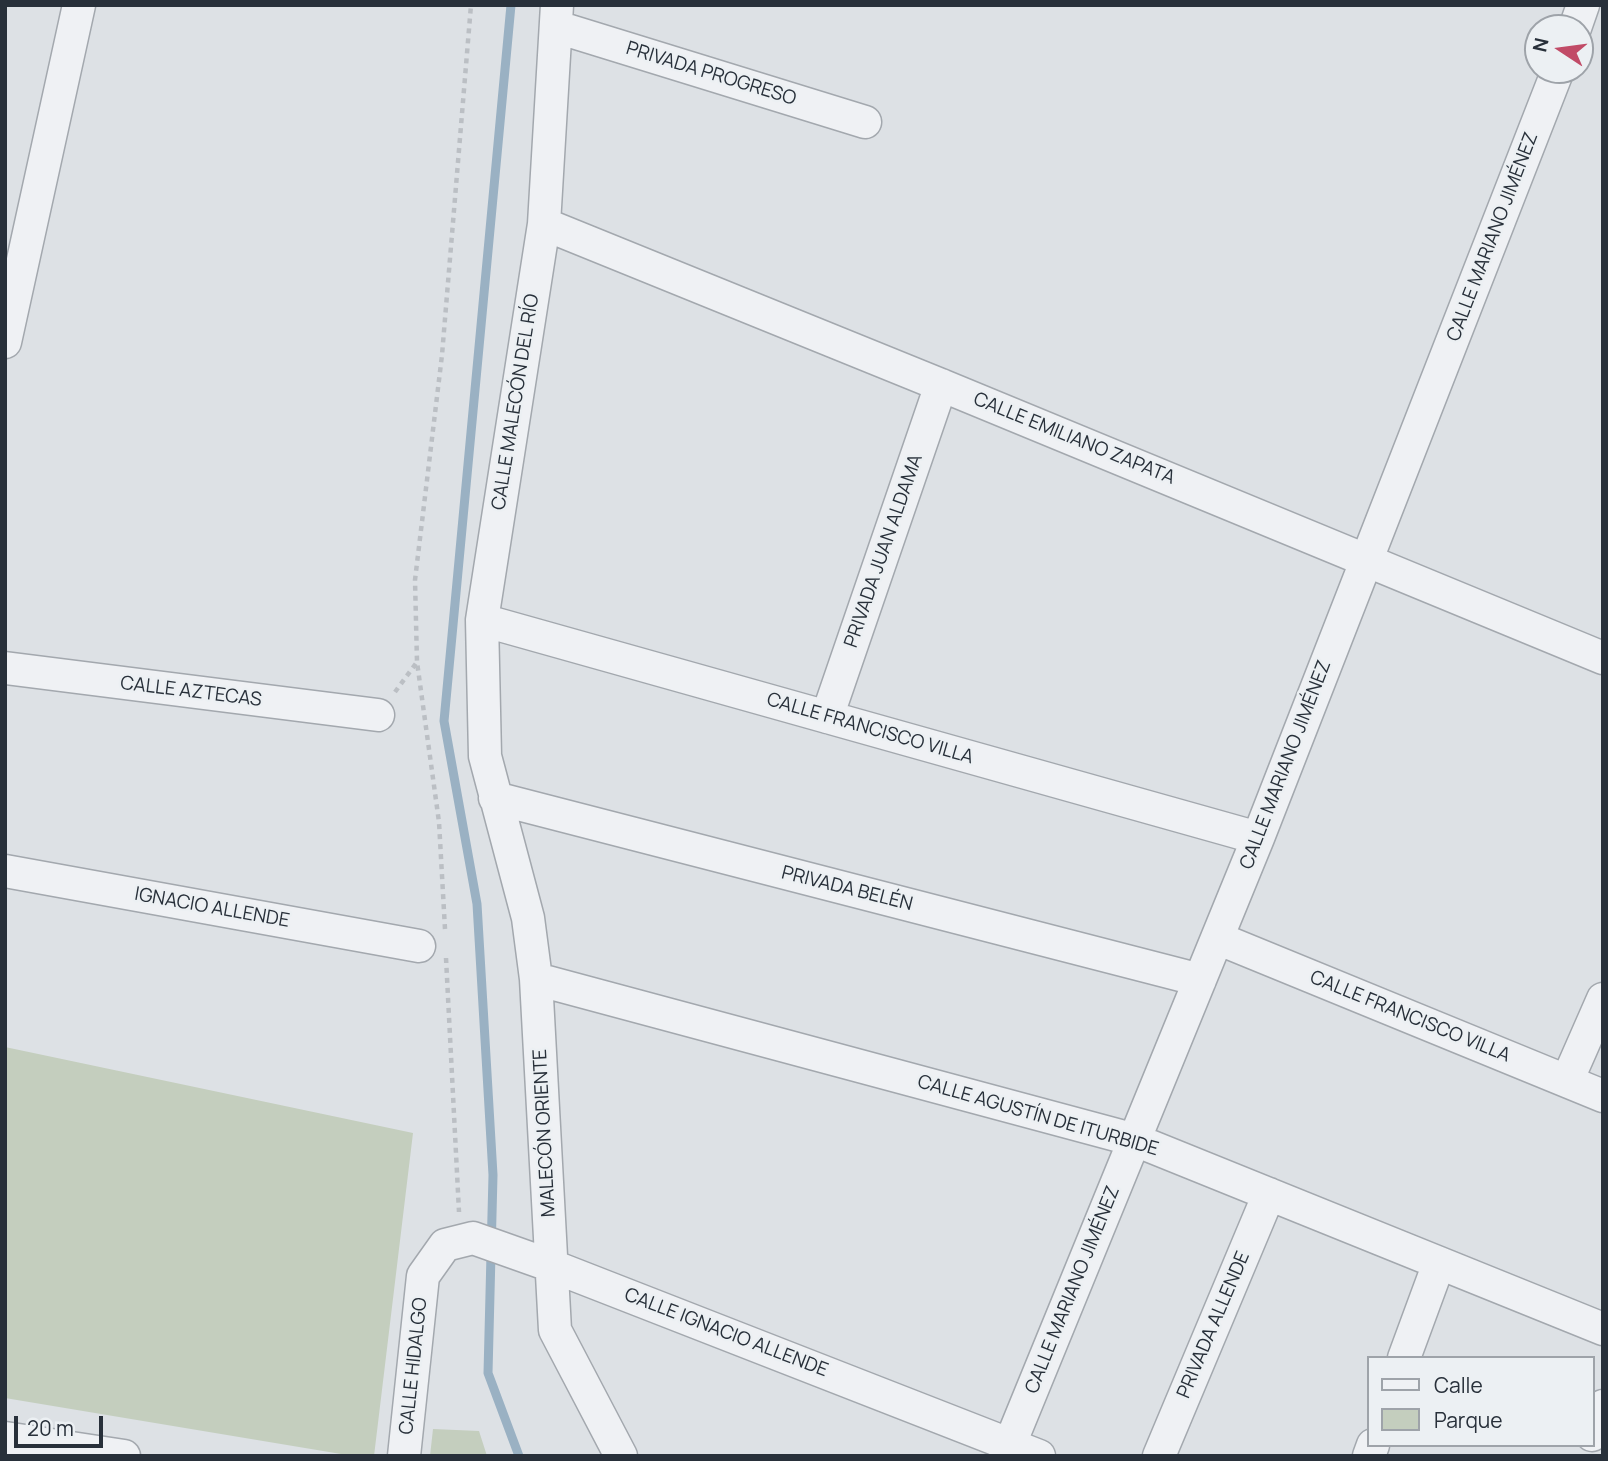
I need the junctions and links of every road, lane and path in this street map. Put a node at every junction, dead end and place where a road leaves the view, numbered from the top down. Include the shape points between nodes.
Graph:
1 (79, 5) edge
2 (471, 5) edge
3 (557, 16) edge
4 (1553, 84) edge
5 (865, 122) dead end
6 (544, 224) junction
7 (5, 342) edge
8 (941, 385) junction
9 (1367, 559) junction
10 (482, 620) junction
11 (1603, 658) edge
12 (5, 668) edge
13 (378, 715) dead end
14 (827, 717) junction
15 (495, 798) junction
16 (1258, 838) junction
17 (5, 871) edge
18 (1217, 938) junction
19 (437, 945) junction
20 (536, 979) junction
21 (1200, 981) junction
22 (1603, 999) edge
23 (1567, 1082) junction
24 (1603, 1096) edge
25 (1135, 1140) junction
26 (1269, 1194) junction
27 (467, 1239) junction
28 (1439, 1263) junction
29 (552, 1266) junction
30 (1603, 1329) edge
31 (1405, 1356) edge
32 (1603, 1406) edge
33 (1594, 1430) edge
34 (5, 1438) edge
35 (1007, 1450) edge
36 (124, 1456) edge
37 (404, 1456) edge
38 (621, 1456) edge
39 (1039, 1456) edge
40 (1159, 1456) edge

1 - 7 street
2 - 19 path via 442,355 415,580 417,662 439,822
3 - 5 street, PRIVADA PROGRESO
3 - 6 street, CALLE MALECÓN DEL RÍO
4 - 9 street, CALLE MARIANO JIMÉNEZ
6 - 8 street, CALLE EMILIANO ZAPATA
6 - 10 street, CALLE MALECÓN DEL RÍO
8 - 9 street, CALLE EMILIANO ZAPATA
8 - 14 street, PRIVADA JUAN ALDAMA
9 - 11 street, CALLE EMILIANO ZAPATA
9 - 16 street, CALLE MARIANO JIMÉNEZ
10 - 14 street, CALLE FRANCISCO VILLA
10 - 15 street, CALLE MALECÓN DEL RÍO via 485,756
12 - 13 street, CALLE AZTECAS
14 - 16 street, CALLE FRANCISCO VILLA
15 - 20 street, MALECÓN ORIENTE via 528,918
15 - 21 street, PRIVADA BELÉN
16 - 18 street, CALLE MARIANO JIMÉNEZ
17 - 19 street, IGNACIO ALLENDE
18 - 21 street, CALLE MARIANO JIMÉNEZ
18 - 23 street, CALLE FRANCISCO VILLA
19 - 27 path
20 - 25 street, CALLE AGUSTÍN DE ITURBIDE
20 - 29 street, MALECÓN ORIENTE
21 - 25 street, CALLE MARIANO JIMÉNEZ
22 - 23 street
23 - 24 street, CALLE FRANCISCO VILLA
25 - 26 street, CALLE AGUSTÍN DE ITURBIDE
25 - 35 street, CALLE MARIANO JIMÉNEZ
26 - 28 street, CALLE AGUSTÍN DE ITURBIDE
26 - 40 street, PRIVADA ALLENDE
27 - 29 street, CALLE IGNACIO ALLENDE
27 - 37 street, CALLE HIDALGO via 445,1245 423,1276
28 - 30 street, CALLE AGUSTÍN DE ITURBIDE
28 - 31 street
29 - 35 street, CALLE IGNACIO ALLENDE
29 - 38 street, MALECÓN ORIENTE via 555,1330
32 - 33 street
34 - 36 street
35 - 39 street, CALLE IGNACIO ALLENDE

